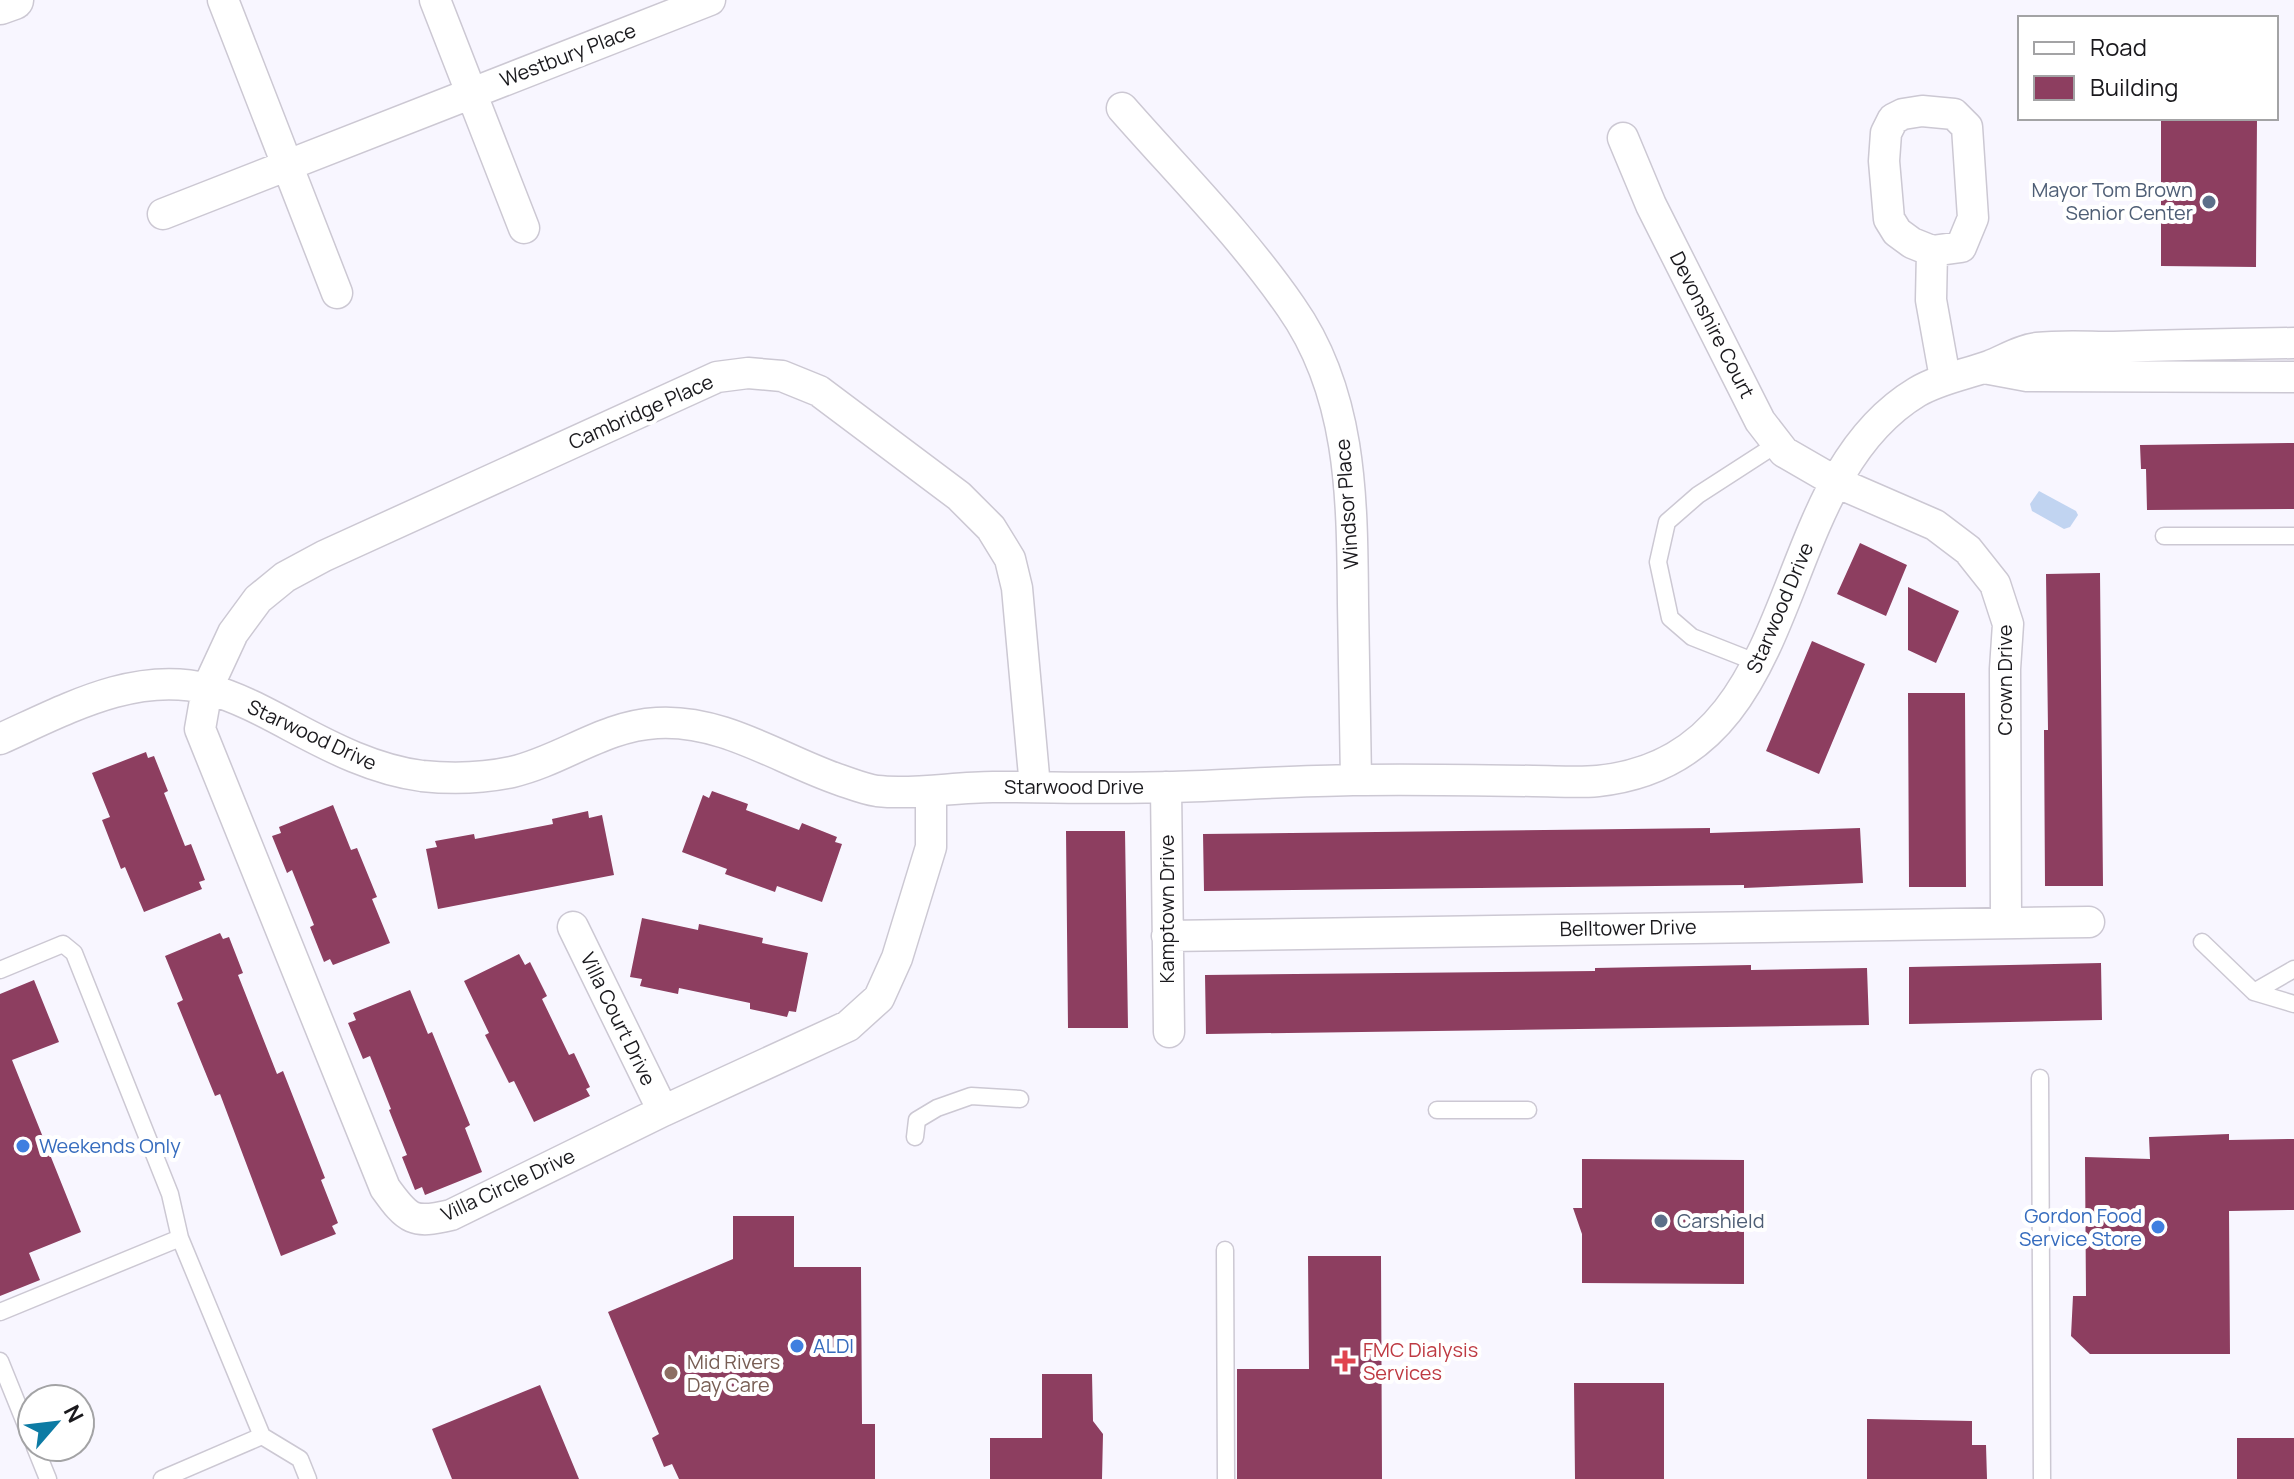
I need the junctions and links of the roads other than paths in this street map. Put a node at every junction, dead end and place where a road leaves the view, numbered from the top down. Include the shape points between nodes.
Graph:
1 (14, 0) edge
2 (223, 0) edge
3 (435, 0) edge
4 (710, 0) edge
5 (0, 5) edge
6 (472, 93) junction
7 (1122, 108) dead end
8 (1623, 138) dead end
9 (287, 165) junction
10 (163, 214) dead end
11 (524, 228) dead end
12 (1932, 251) junction
13 (337, 293) dead end
14 (2294, 343) edge
15 (1984, 368) junction
16 (2294, 377) edge
17 (1945, 378) junction
18 (1777, 444) junction
19 (1836, 482) junction
20 (2164, 536) dead end
21 (2294, 536) edge
22 (1758, 663) junction
23 (207, 689) junction
24 (0, 739) edge
25 (1356, 780) junction
26 (1035, 787) junction
27 (1166, 787) junction
28 (931, 791) junction
29 (2006, 922) junction
30 (2089, 922) dead end
31 (573, 927) dead end
32 (1167, 936) junction
33 (2202, 942) dead end
34 (2294, 969) edge
35 (0, 970) edge
36 (2254, 992) junction
37 (2294, 1004) edge
38 (1169, 1032) dead end
39 (2040, 1078) dead end
40 (1020, 1099) dead end
41 (1437, 1110) dead end
42 (1528, 1110) dead end
43 (663, 1111) junction
44 (915, 1137) dead end
45 (180, 1238) junction
46 (1225, 1250) dead end
47 (0, 1312) edge
48 (0, 1361) edge
49 (16, 1400) edge
50 (262, 1436) junction
51 (162, 1479) edge
52 (308, 1479) edge
53 (1226, 1479) edge
54 (2042, 1479) edge

1 - 5 street
2 - 9 street
3 - 6 street
4 - 6 street, Westbury Place
6 - 9 street, Westbury Place
6 - 11 street
7 - 25 street, Windsor Place via 1292,308 1330,387 1346,445 1352,532
8 - 18 street, Devonshire Court via 1651,205 1760,421
9 - 10 street, Westbury Place
9 - 13 street
12 - 12 street via 1961,247 1973,218 1967,127 1954,114 1922,111 1893,119 1886,133 1887,206 1897,232
12 - 17 street via 1931,300
14 - 15 street, Starwood Drive via 2030,348
15 - 16 street, Starwood Drive via 2027,376
15 - 17 street, Starwood Drive
17 - 19 street, Starwood Drive via 1895,408
18 - 19 street, Devonshire Court
18 - 22 lane via 1698,495 1667,522 1658,562 1670,618 1692,637
19 - 22 street, Starwood Drive
19 - 29 street, Crown Drive via 1935,525 1968,550 1995,584 2008,624
20 - 21 lane
22 - 25 street, Starwood Drive via 1721,721 1685,751 1647,769 1599,781
23 - 24 street, Starwood Drive via 135,686 85,701
23 - 26 street, Cambridge Place via 233,633 258,599 285,577 717,377 782,376 819,391 959,496 991,528 1010,559 1017,588
23 - 28 street, Starwood Drive via 380,767 423,776 517,771 610,731 661,722 715,729 870,790
23 - 43 street, Villa Circle Drive via 200,729 385,1188 402,1212 424,1222 451,1215
25 - 27 street, Starwood Drive
26 - 27 street, Starwood Drive
26 - 28 street, Starwood Drive
27 - 32 street, Kamptown Drive
28 - 43 street, Villa Circle Drive via 931,847 879,998 848,1026
29 - 30 street, Belltower Drive
29 - 32 street, Belltower Drive
31 - 43 street, Villa Court Drive
32 - 38 street, Kamptown Drive
33 - 36 lane
34 - 36 lane
35 - 45 lane via 63,944 74,953 170,1194
36 - 37 lane
39 - 54 lane
40 - 44 lane via 971,1096 937,1108 917,1120
41 - 42 lane
45 - 47 lane
45 - 50 lane
46 - 53 lane
48 - 49 lane
50 - 51 lane
50 - 52 lane via 300,1459

